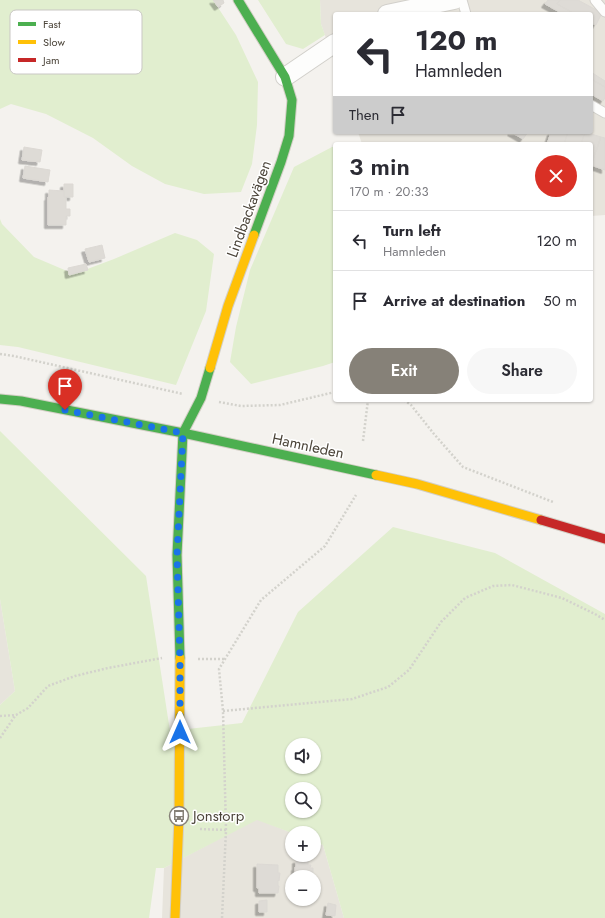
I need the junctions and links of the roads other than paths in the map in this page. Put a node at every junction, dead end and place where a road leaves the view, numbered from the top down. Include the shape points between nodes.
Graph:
1 (238, 0) edge
2 (454, 0) edge
3 (462, 0) edge
4 (595, 0) edge
5 (397, 12) edge
6 (465, 12) edge
7 (605, 12) edge
8 (333, 44) edge
9 (286, 77) junction
10 (593, 106) edge
11 (605, 113) edge
12 (0, 399) edge
13 (183, 433) junction
14 (605, 539) edge
15 (176, 918) edge

1 - 9 street, Lindbackavägen
2 - 5 street
3 - 6 lane
4 - 7 lane
8 - 9 street
9 - 13 street, Lindbackavägen via 292,100 289,136 228,306 201,398
10 - 11 lane
12 - 13 street, Hamnleden
13 - 14 street, Hamnleden via 417,484
13 - 15 street via 177,555 180,659

